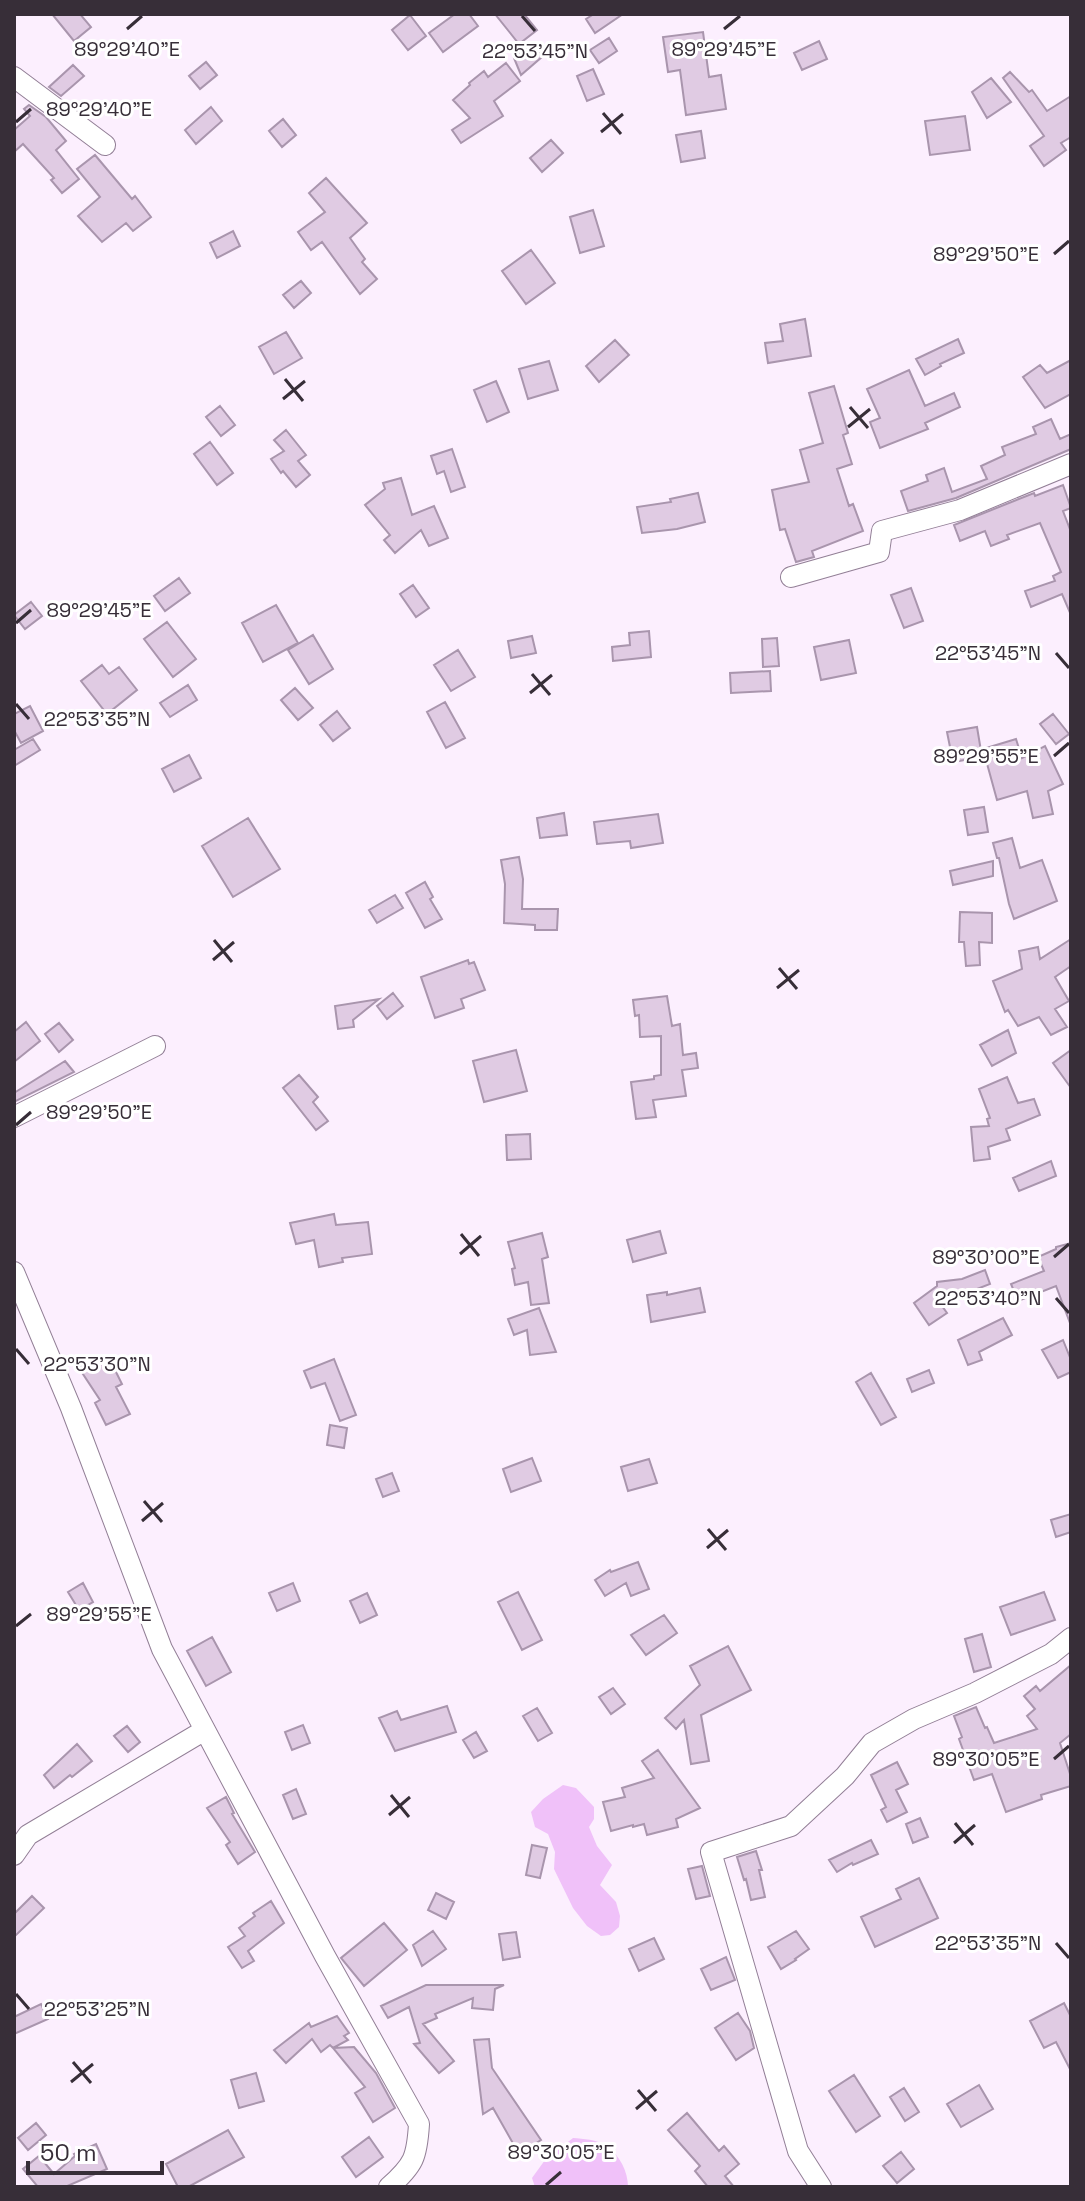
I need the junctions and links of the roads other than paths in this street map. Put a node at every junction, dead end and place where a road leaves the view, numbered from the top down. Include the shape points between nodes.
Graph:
1 (14, 77) edge
2 (105, 145) dead end
3 (1071, 464) edge
4 (791, 577) dead end
5 (155, 1046) dead end
6 (14, 1117) edge
7 (14, 1272) edge
8 (1071, 1638) edge
9 (205, 1730) junction
10 (14, 1855) edge
11 (389, 2187) edge
12 (821, 2187) edge

1 - 2 street
3 - 4 street via 960,510 882,531 879,552
5 - 6 street
7 - 9 street via 162,1649
8 - 12 street via 1051,1654 872,1743 791,1826 711,1852 798,2151
9 - 10 street via 28,1835
9 - 11 street via 419,2124 417,2150 407,2171

